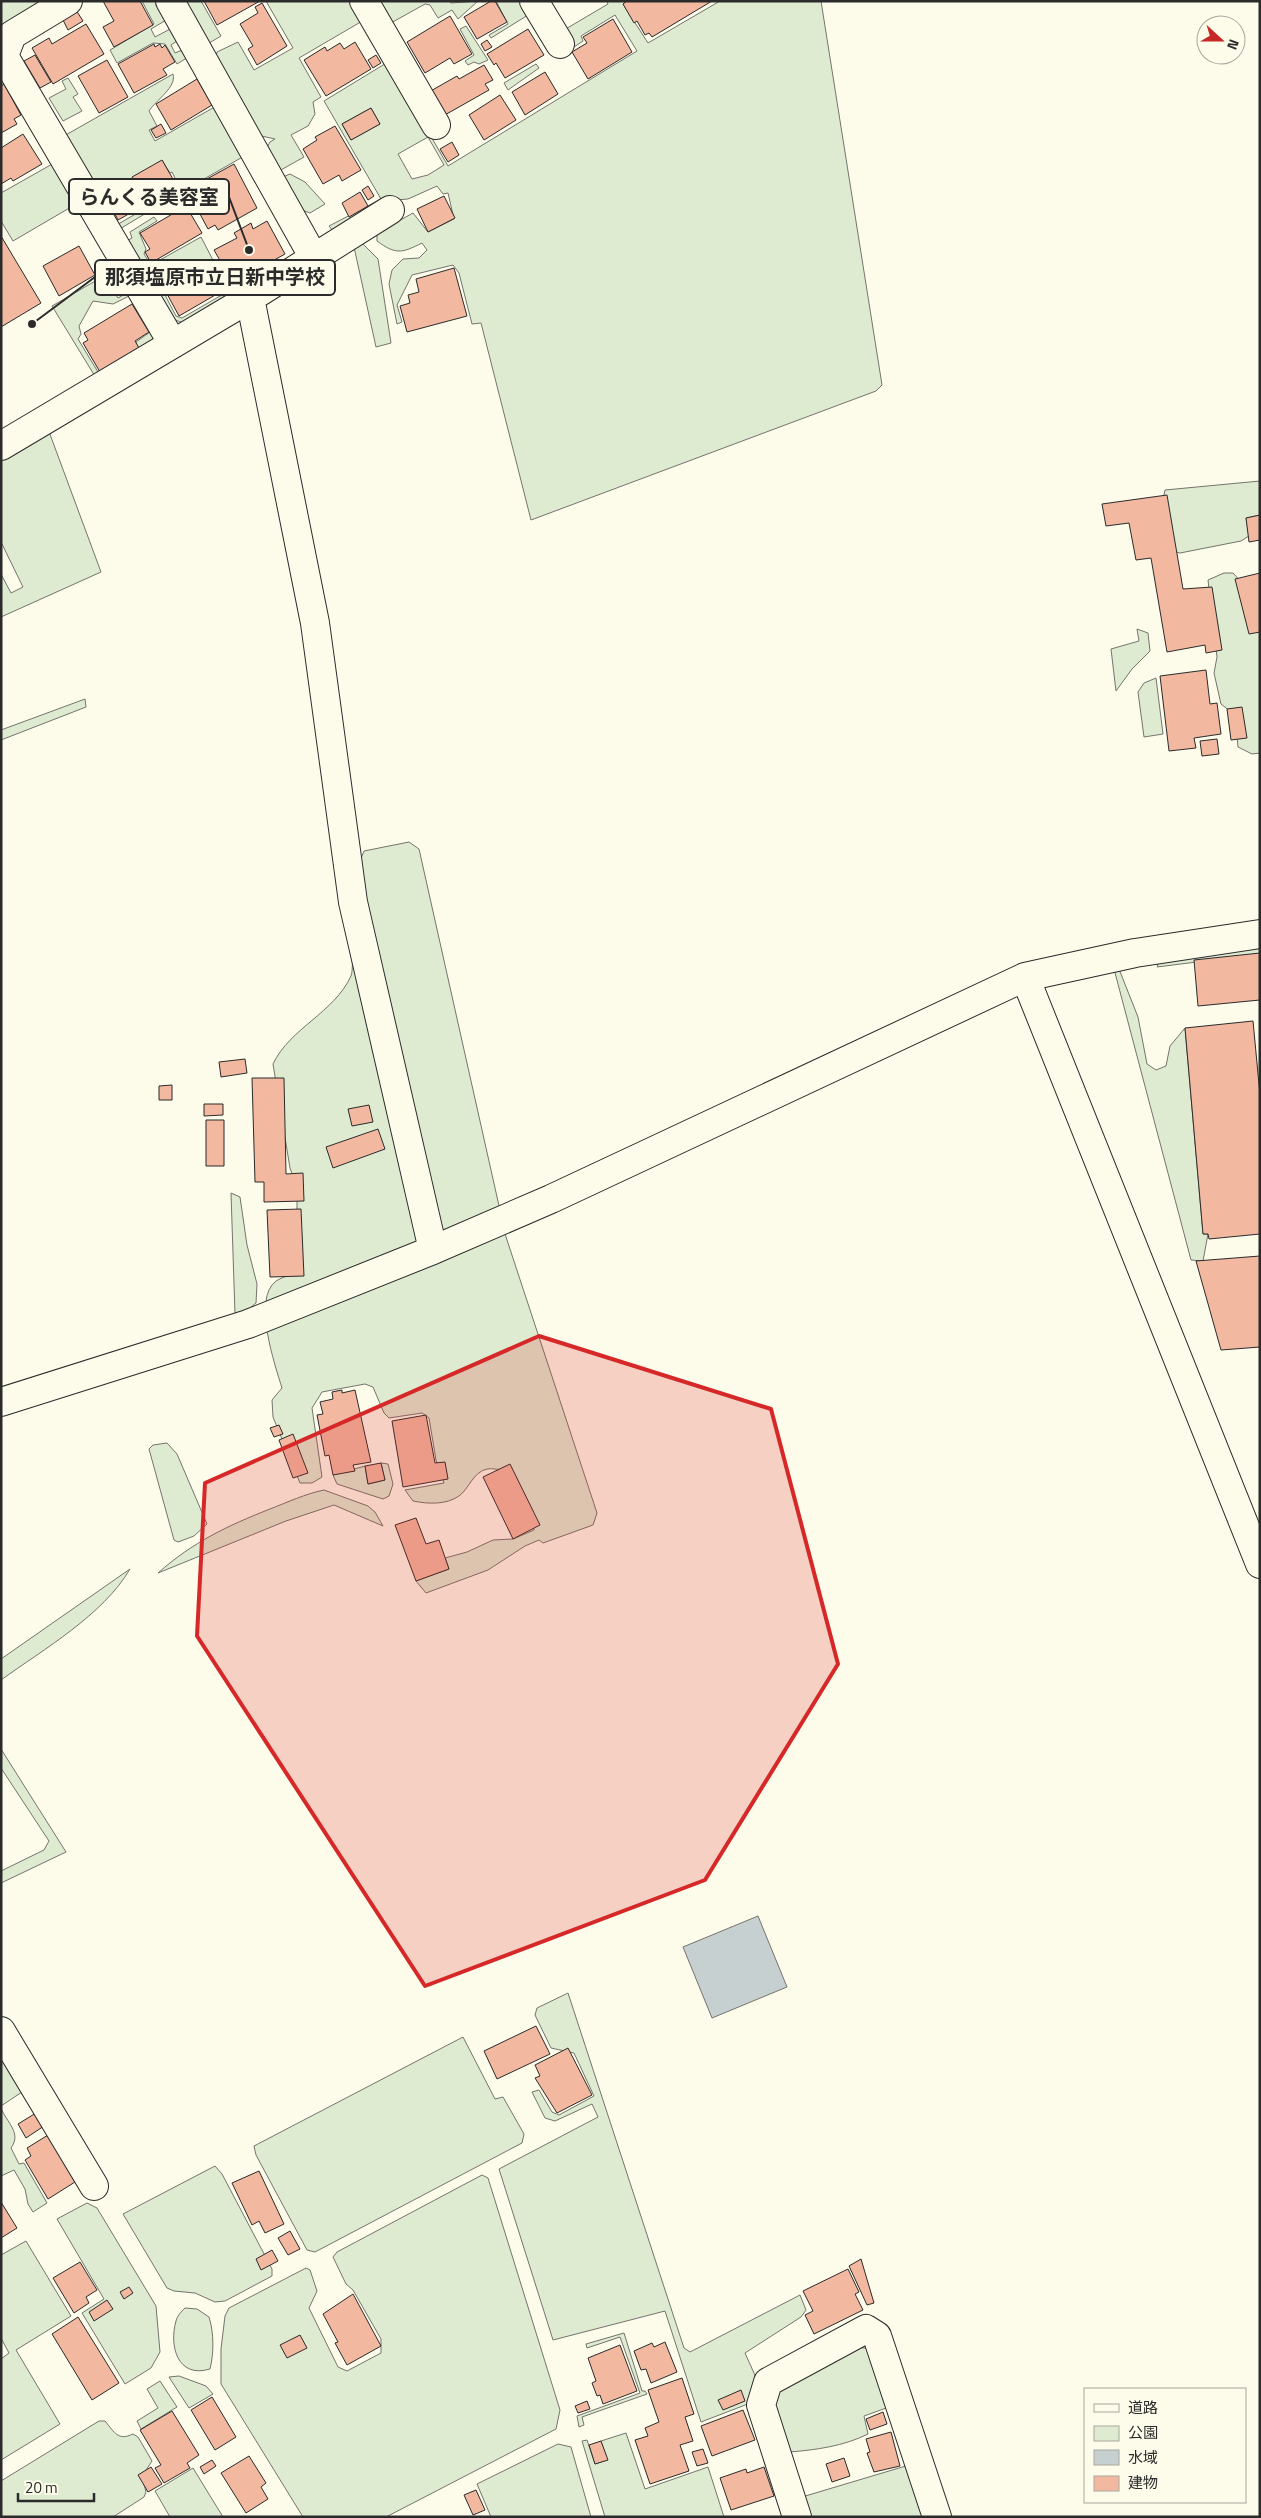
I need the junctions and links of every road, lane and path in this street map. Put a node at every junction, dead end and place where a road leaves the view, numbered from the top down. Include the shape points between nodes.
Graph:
1 (68, 1) edge
2 (170, 1) edge
3 (364, 1) edge
4 (534, 1) edge
5 (560, 44) dead end
6 (436, 125) dead end
7 (390, 210) dead end
8 (314, 258) junction
9 (250, 298) junction
10 (173, 344) junction
11 (1, 446) edge
12 (1260, 934) edge
13 (1025, 977) junction
14 (433, 1250) junction
15 (1, 1402) edge
16 (1260, 1564) edge
17 (1, 2031) edge
18 (94, 2186) dead end
19 (796, 2517) edge
20 (937, 2517) edge

1 - 10 street via 12,35 4,56
2 - 8 street
3 - 6 street
4 - 5 street
7 - 8 street
8 - 9 street
9 - 10 street
9 - 14 street via 315,623 354,902
10 - 11 street
12 - 13 street via 1135,953
13 - 14 street via 551,1199
13 - 16 street
14 - 15 street via 248,1324
17 - 18 street
19 - 20 street via 761,2405 768,2382 866,2329 877,2336

